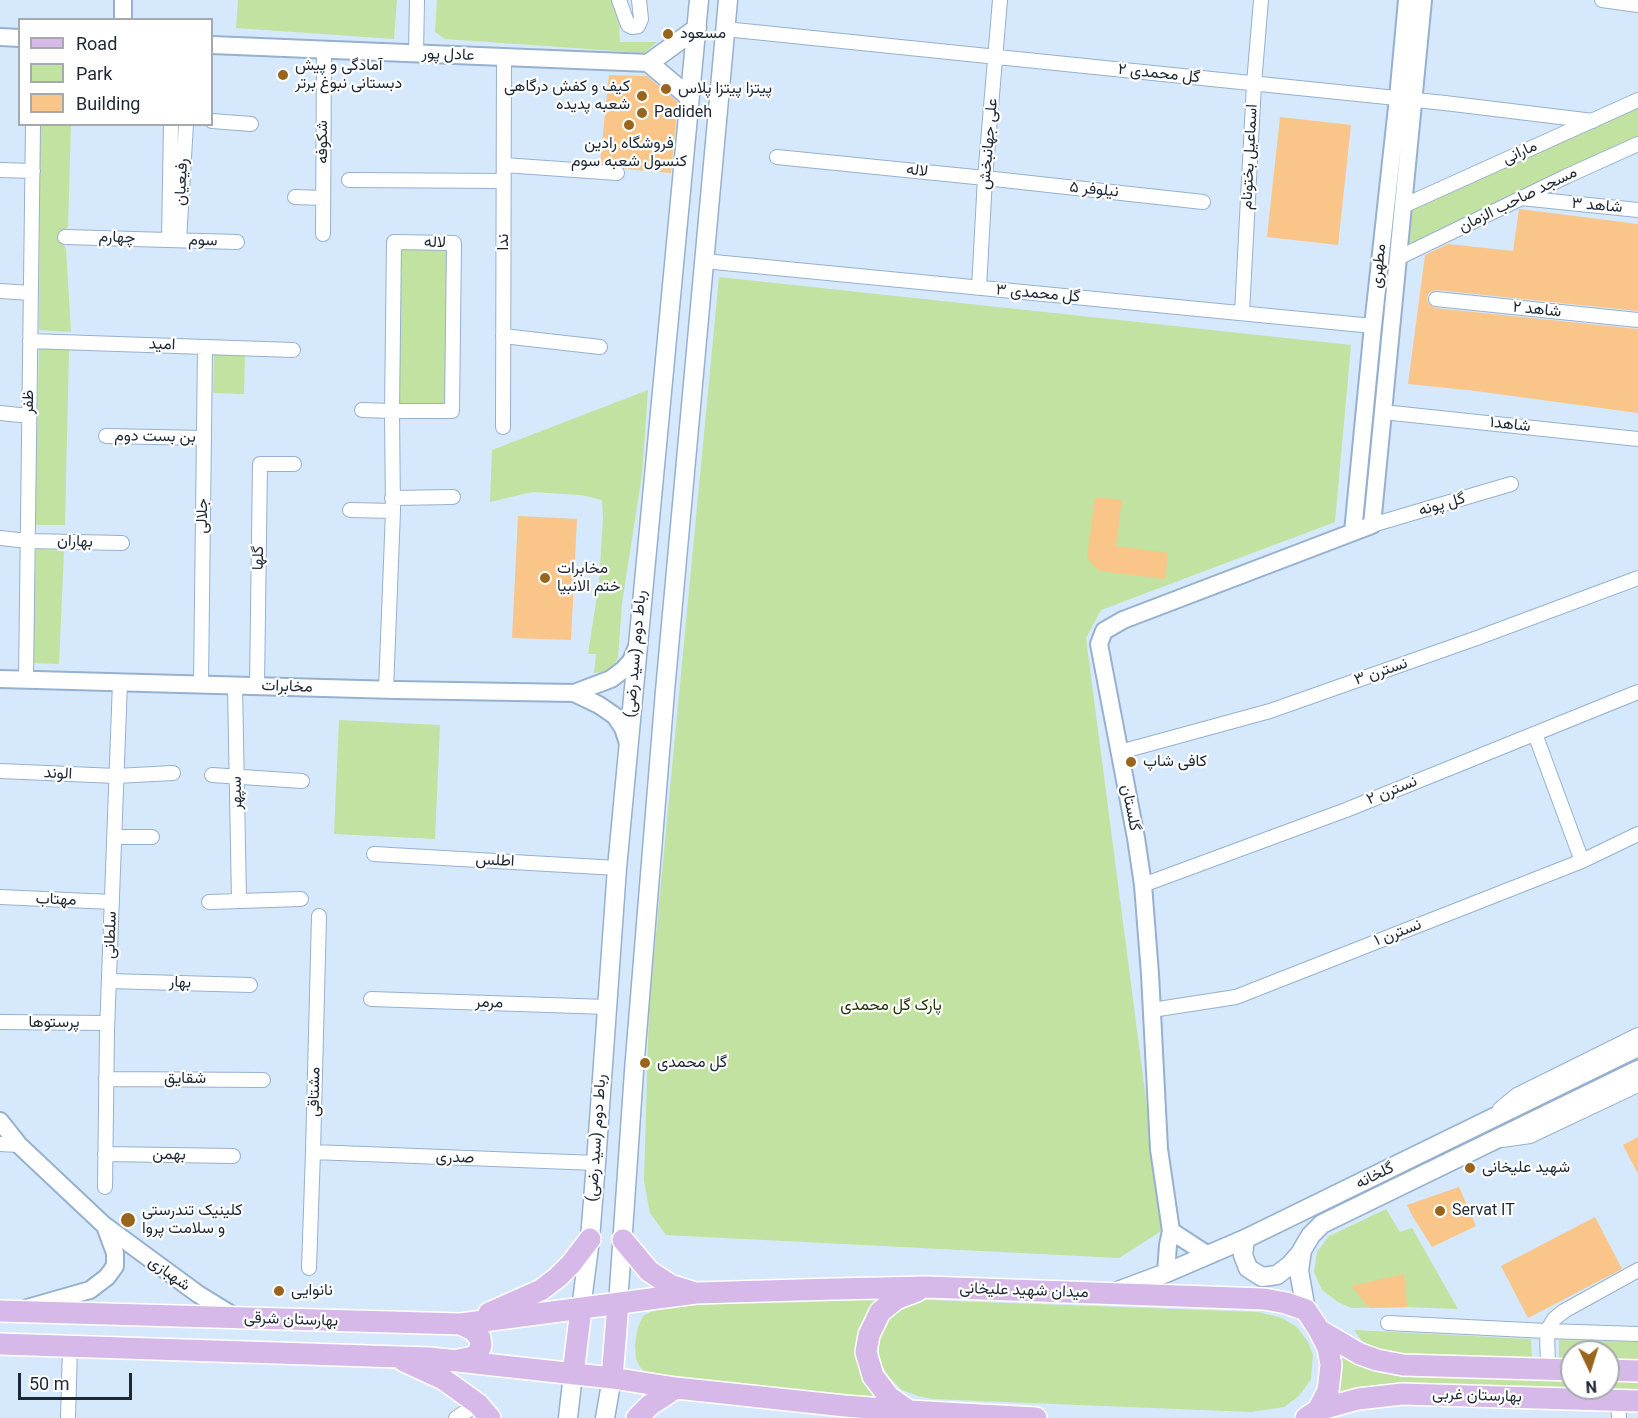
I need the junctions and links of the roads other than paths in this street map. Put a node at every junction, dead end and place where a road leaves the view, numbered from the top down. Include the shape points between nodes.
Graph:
1 (123, 0) edge
2 (417, 0) edge
3 (619, 0) edge
4 (639, 0) edge
5 (699, 0) edge
6 (728, 0) edge
7 (1000, 0) edge
8 (1261, 0) edge
9 (1407, 0) edge
10 (1423, 0) edge
11 (1602, 0) edge
12 (1638, 5) edge
13 (123, 18) edge
14 (697, 28) junction
15 (725, 29) junction
16 (0, 37) edge
17 (18, 38) edge
18 (213, 45) edge
19 (324, 50) junction
20 (416, 53) junction
21 (504, 57) junction
22 (995, 57) junction
23 (649, 63) junction
24 (1254, 84) junction
25 (689, 98) junction
26 (1406, 99) junction
27 (1638, 100) edge
28 (1593, 120) junction
29 (213, 121) edge
30 (251, 124) dead end
31 (33, 126) edge
32 (171, 126) edge
33 (186, 126) edge
34 (1638, 144) edge
35 (777, 157) dead end
36 (504, 165) junction
37 (0, 170) edge
38 (33, 171) junction
39 (617, 173) dead end
40 (985, 178) junction
41 (349, 180) dead end
42 (504, 180) junction
43 (295, 197) dead end
44 (323, 198) junction
45 (1521, 198) junction
46 (1203, 202) dead end
47 (1403, 206) junction
48 (1638, 210) edge
49 (323, 234) dead end
50 (65, 237) dead end
51 (174, 240) junction
52 (237, 242) dead end
53 (1398, 258) junction
54 (704, 261) junction
55 (979, 288) junction
56 (0, 291) edge
57 (31, 293) junction
58 (1436, 299) dead end
59 (1242, 313) junction
60 (1638, 320) edge
61 (1372, 326) junction
62 (503, 336) junction
63 (30, 341) junction
64 (205, 347) junction
65 (600, 347) dead end
66 (293, 350) dead end
67 (362, 410) dead end
68 (392, 411) junction
69 (1383, 412) junction
70 (0, 413) edge
71 (29, 416) junction
72 (503, 427) dead end
73 (106, 436) dead end
74 (204, 438) junction
75 (1638, 439) edge
76 (294, 464) dead end
77 (1511, 484) dead end
78 (453, 497) dead end
79 (393, 504) junction
80 (350, 510) dead end
81 (1372, 525) junction
82 (1353, 532) junction
83 (0, 538) edge
84 (28, 541) junction
85 (122, 543) dead end
86 (1638, 578) edge
87 (637, 645) junction
88 (0, 679) edge
89 (26, 680) junction
90 (120, 682) junction
91 (201, 684) junction
92 (235, 685) junction
93 (257, 686) junction
94 (386, 690) junction
95 (1638, 692) edge
96 (574, 693) junction
97 (1534, 734) junction
98 (628, 743) junction
99 (1119, 752) junction
100 (0, 771) edge
101 (173, 773) dead end
102 (212, 775) dead end
103 (116, 776) junction
104 (237, 778) junction
105 (302, 781) dead end
106 (1638, 834) edge
107 (114, 837) junction
108 (152, 837) dead end
109 (374, 854) dead end
110 (1582, 861) junction
111 (617, 868) junction
112 (1143, 885) junction
113 (0, 897) edge
114 (301, 899) dead end
115 (238, 901) junction
116 (112, 902) junction
117 (209, 902) dead end
118 (319, 916) dead end
119 (109, 981) junction
120 (250, 985) dead end
121 (371, 999) dead end
122 (607, 1007) junction
123 (1152, 1011) junction
124 (0, 1022) edge
125 (107, 1023) junction
126 (1638, 1035) edge
127 (1638, 1047) edge
128 (1638, 1070) edge
129 (106, 1079) junction
130 (263, 1080) dead end
131 (1638, 1085) edge
132 (600, 1119) junction
133 (0, 1120) edge
134 (630, 1120) junction
135 (1481, 1124) junction
136 (1491, 1141) junction
137 (0, 1144) edge
138 (19, 1145) junction
139 (313, 1152) junction
140 (105, 1154) junction
141 (233, 1156) dead end
142 (596, 1163) junction
143 (105, 1187) dead end
144 (104, 1225) junction
145 (1171, 1231) junction
146 (590, 1239) junction
147 (1245, 1239) junction
148 (623, 1240) junction
149 (1302, 1250) junction
150 (1208, 1255) junction
151 (309, 1268) dead end
152 (1638, 1270) edge
153 (1166, 1273) junction
154 (926, 1287) junction
155 (696, 1293) junction
156 (1108, 1294) junction
157 (618, 1304) junction
158 (581, 1309) junction
159 (1306, 1310) junction
160 (7, 1311) edge
161 (238, 1318) junction
162 (1388, 1323) dead end
163 (461, 1324) junction
164 (1319, 1330) junction
165 (1547, 1331) junction
166 (1638, 1334) edge
167 (0, 1344) edge
168 (70, 1346) junction
169 (395, 1357) junction
170 (458, 1360) junction
171 (1548, 1369) junction
172 (1560, 1370) edge
173 (1620, 1370) edge
174 (1638, 1371) edge
175 (573, 1374) junction
176 (612, 1378) junction
177 (676, 1388) junction
178 (1625, 1407) edge
179 (909, 1411) junction
180 (481, 1413) edge
181 (1312, 1414) edge
182 (68, 1418) edge
183 (456, 1418) edge
184 (568, 1418) edge
185 (606, 1418) edge
186 (637, 1418) edge
187 (1036, 1418) edge

1 - 13 street
2 - 20 street
3 - 4 street via 628,24 633,27 641,19
5 - 14 main road, رباط دوم (سید رضی)
6 - 15 main road, رباط دوم (سید رضی)
7 - 22 street, علی جهانبخش
8 - 24 street, اسماعیل بختونام
9 - 26 street, مطهری
10 - 26 street, مطهری
11 - 12 street
14 - 23 main road
14 - 25 main road, رباط دوم (سید رضی)
15 - 22 street, گل محمدی ۲
15 - 54 main road, رباط دوم (سید رضی)
16 - 17 street
18 - 19 street, عادل پور
19 - 20 street, عادل پور
19 - 44 street, شکوفه
20 - 21 street, عادل پور
21 - 23 street, عادل پور
21 - 36 street, ندا
22 - 24 street, گل محمدی ۲
22 - 40 street, علی جهانبخش
23 - 25 main road
24 - 26 street, گل محمدی ۲
24 - 59 street, اسماعیل بختونام
25 - 87 main road, رباط دوم (سید رضی)
26 - 28 street, گل محمدی ۲
26 - 47 street, مطهری
26 - 61 street, مطهری
27 - 28 street, مارانی
28 - 47 street, مارانی
29 - 30 street
31 - 38 street, ظفر
32 - 51 street
33 - 51 street, رفیعیان
34 - 45 street, مسجد صاحب الزمان
35 - 40 street, لاله
36 - 39 street
36 - 42 street, ندا
37 - 38 street
38 - 57 street, ظفر
40 - 46 street, نیلوفر ۵
40 - 55 street, علی جهانبخش
41 - 42 street
42 - 62 street, ندا
43 - 44 street
44 - 49 street, شکوفه
45 - 48 street, شاهد ۳
45 - 53 street, مسجد صاحب الزمان
47 - 53 street, مطهری
50 - 51 street, چهارم
51 - 52 street, سوم
53 - 69 street, مطهری
54 - 55 street, گل محمدی ۳
54 - 134 main road, رباط دوم (سید رضی)
55 - 59 street, گل محمدی ۳
56 - 57 street
57 - 63 street, ظفر
58 - 60 street, شاهد ۲
59 - 61 street, گل محمدی ۳
61 - 82 street, مطهری
62 - 65 street
62 - 72 street, ندا
63 - 64 street, امید
63 - 71 street, ظفر
64 - 66 street, امید
64 - 74 street, جلالی
67 - 68 street, لاله
68 - 68 street, لاله via 452,411 453,243 394,242
68 - 79 street, لاله
69 - 75 street, شاهد۱
69 - 81 street, مطهری
70 - 71 street
71 - 84 street, ظفر
73 - 74 street, بن بست دوم
74 - 91 street, جلالی
76 - 93 street, گلها via 260,464
77 - 81 street, گل پونه
78 - 79 street
79 - 80 street
79 - 94 street, لاله
81 - 82 street, گلستان
82 - 99 street, گلستان via 1123,620 1104,631 1099,644
83 - 84 street
84 - 85 street, بهاران
84 - 89 street, ظفر
86 - 99 street, نسترن ۳ via 1270,711
87 - 96 street via 623,670 611,679
87 - 98 main road, رباط دوم (سید رضی)
88 - 89 street, مخابرات
89 - 90 street, مخابرات
90 - 91 street, مخابرات
90 - 103 street, سلطانی
91 - 92 street, مخابرات
92 - 93 street, مخابرات
92 - 104 street, سپهر
93 - 94 street, مخابرات
94 - 96 street, مخابرات
95 - 97 street, نسترن ۲
96 - 98 street via 615,716
97 - 110 street
97 - 112 street, نسترن ۲ via 1346,810
98 - 111 main road, رباط دوم (سید رضی)
99 - 112 street, گلستان
100 - 103 street, الوند
101 - 103 street, الوند
102 - 104 street
103 - 107 street, سلطانی
104 - 105 street
104 - 115 street, سپهر
106 - 110 street, نسترن ۱
107 - 108 street
107 - 116 street, سلطانی
109 - 111 street, اطلس
110 - 123 street, نسترن ۱ via 1236,997
111 - 122 main road, رباط دوم (سید رضی)
112 - 123 street, گلستان
113 - 116 street, مهتاب
114 - 115 street
115 - 117 street
116 - 119 street, سلطانی
118 - 139 street, مشتاقی
119 - 120 street, بهار
119 - 125 street, سلطانی
121 - 122 street, مرمر
122 - 132 main road, رباط دوم (سید رضی)
123 - 145 street, گلستان via 1159,1149
124 - 125 street, پرستوها
125 - 129 street, سلطانی
126 - 135 street via 1517,1095
127 - 135 main road, گلخانه
128 - 136 main road, گلخانه
129 - 130 street, شقایق
129 - 140 street, سلطانی
131 - 136 street via 1530,1136
132 - 134 main road via 610,1125
132 - 142 main road, رباط دوم (سید رضی)
133 - 138 street, شهبازی
134 - 148 main road, رباط دوم (سید رضی)
135 - 147 main road, گلخانه
136 - 149 main road, گلخانه via 1322,1224
137 - 138 street
138 - 144 street, شهبازی
139 - 142 street, صدری
139 - 151 street, مشتاقی
140 - 141 street, بهمن
140 - 143 street, سلطانی
142 - 146 main road, رباط دوم (سید رضی)
144 - 160 street, شهبازی via 115,1252 115,1266 107,1277 90,1290
144 - 161 street, شهبازی via 198,1294
145 - 150 street
145 - 153 street, گلستان
146 - 158 main road, رباط دوم (سید رضی)
146 - 163 main road via 571,1264 541,1290
147 - 149 main road, گلخانه via 1243,1255 1248,1268 1262,1277 1277,1275
147 - 150 main road, گلخانه
148 - 155 main road via 649,1271 670,1285
148 - 157 main road, رباط دوم (سید رضی)
149 - 159 main road via 1299,1271
150 - 153 main road, گلخانه
152 - 165 street via 1564,1311
153 - 156 main road, گلخانه
154 - 155 main road, میدان شهید علیخانی
154 - 156 main road, میدان شهید علیخانی
154 - 179 main road via 896,1299 880,1312 866,1352 873,1376 889,1397
155 - 157 main road, میدان شهید علیخانی
156 - 159 main road, میدان شهید علیخانی via 1264,1299
157 - 158 main road, میدان شهید علیخانی
157 - 176 main road
158 - 163 main road, بهارستان شرقی
158 - 175 main road
159 - 164 main road
160 - 161 main road, بهارستان شرقی
161 - 163 main road, بهارستان شرقی
162 - 165 street
163 - 170 main road via 473,1330 481,1346 473,1357
164 - 171 main road, بهارستان غربی via 1360,1354 1403,1365
164 - 181 main road via 1331,1365 1328,1391
165 - 166 street
165 - 171 street
167 - 168 main road, بهارستان شرقی
168 - 169 main road, بهارستان شرقی
168 - 182 street
169 - 170 main road, بهارستان شرقی
169 - 180 main road via 443,1379
170 - 175 main road, بهارستان شرقی
171 - 172 main road, بهارستان غربی
173 - 174 main road
175 - 176 main road
175 - 184 main road
176 - 177 main road
176 - 185 main road
177 - 179 main road
177 - 186 main road
178 - 181 main road, بهارستان غربی via 1402,1394 1358,1399
179 - 187 main road
180 - 183 street

